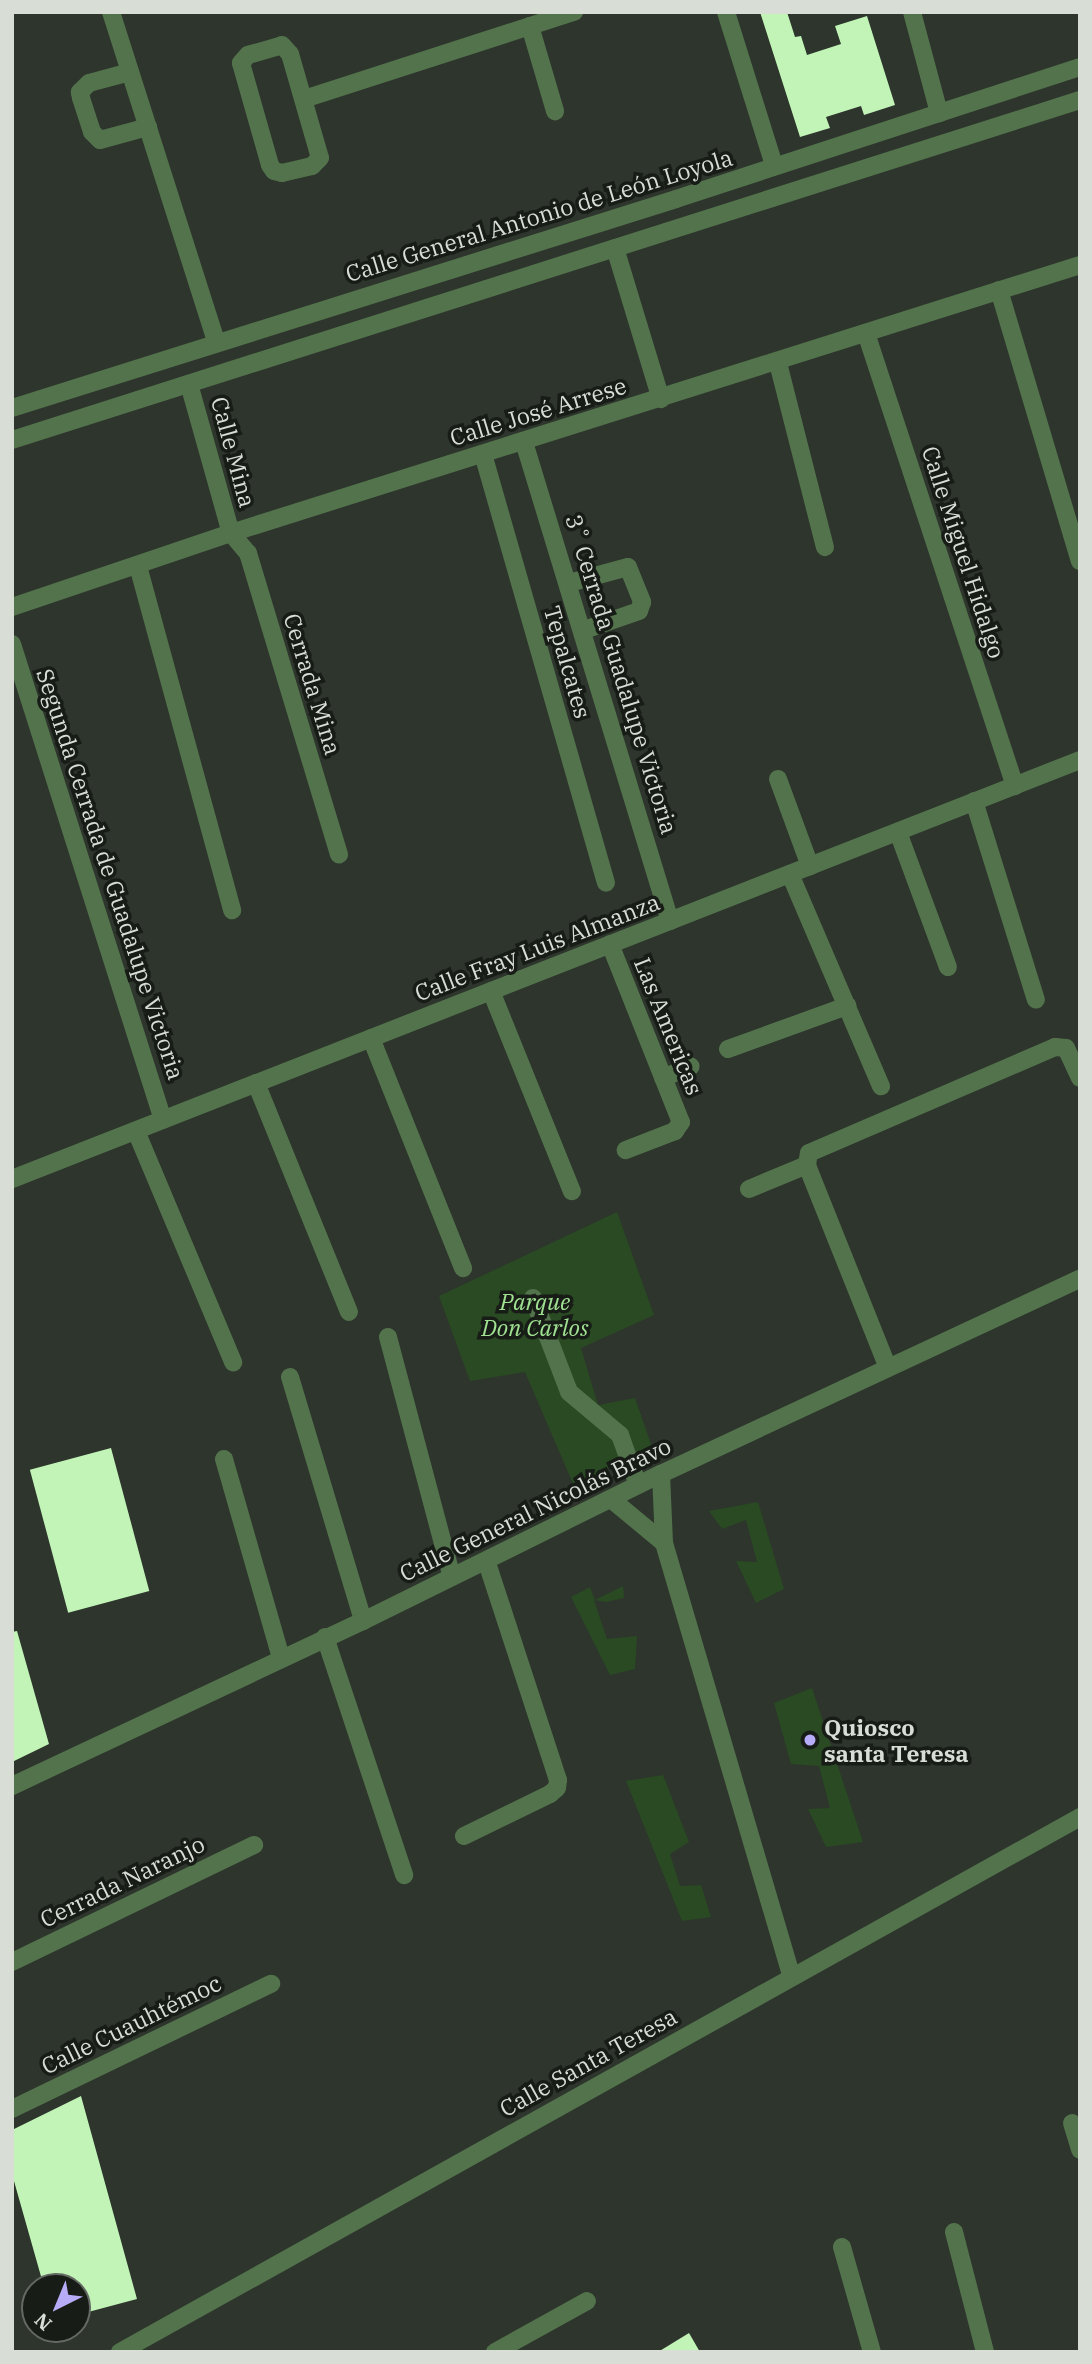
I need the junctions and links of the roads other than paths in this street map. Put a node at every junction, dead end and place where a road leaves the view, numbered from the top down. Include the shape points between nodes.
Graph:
1 (111, 12) edge
2 (574, 12) edge
3 (726, 12) edge
4 (912, 12) edge
5 (530, 26) junction
6 (1080, 67) edge
7 (130, 72) junction
8 (304, 99) junction
9 (1080, 100) edge
10 (555, 111) dead end
11 (939, 113) junction
12 (148, 127) junction
13 (775, 165) junction
14 (615, 248) junction
15 (1080, 265) edge
16 (999, 290) junction
17 (866, 333) junction
18 (216, 341) junction
19 (778, 363) junction
20 (189, 384) junction
21 (661, 399) junction
22 (12, 408) edge
23 (12, 440) edge
24 (524, 442) junction
25 (483, 454) junction
26 (231, 533) junction
27 (825, 547) dead end
28 (1080, 561) edge
29 (138, 566) junction
30 (569, 583) junction
31 (12, 607) edge
32 (584, 630) junction
33 (12, 644) edge
34 (1080, 760) edge
35 (778, 779) dead end
36 (1015, 786) junction
37 (974, 802) junction
38 (898, 832) junction
39 (339, 855) dead end
40 (810, 866) junction
41 (790, 874) junction
42 (606, 883) dead end
43 (232, 910) dead end
44 (670, 921) junction
45 (610, 944) junction
46 (948, 967) dead end
47 (491, 991) junction
48 (1036, 1000) dead end
49 (847, 1006) junction
50 (371, 1038) junction
51 (728, 1049) dead end
52 (691, 1066) dead end
53 (663, 1078) junction
54 (1080, 1078) edge
55 (256, 1083) junction
56 (881, 1086) dead end
57 (163, 1120) junction
58 (135, 1131) junction
59 (626, 1150) dead end
60 (807, 1165) junction
61 (13, 1175) edge
62 (749, 1189) dead end
63 (572, 1191) dead end
64 (463, 1268) dead end
65 (1080, 1279) edge
66 (533, 1298) dead end
67 (349, 1312) dead end
68 (388, 1337) dead end
69 (233, 1362) dead end
70 (888, 1368) junction
71 (290, 1377) dead end
72 (224, 1460) dead end
73 (661, 1474) junction
74 (638, 1485) junction
75 (611, 1499) junction
76 (664, 1543) junction
77 (486, 1560) junction
78 (452, 1577) junction
79 (363, 1621) junction
80 (325, 1637) junction
81 (281, 1658) junction
82 (12, 1786) edge
83 (1080, 1817) edge
84 (464, 1836) dead end
85 (254, 1845) dead end
86 (404, 1875) dead end
87 (12, 1962) edge
88 (792, 1977) junction
89 (271, 1984) dead end
90 (12, 2109) edge
91 (1072, 2123) dead end
92 (1080, 2150) edge
93 (954, 2232) dead end
94 (842, 2247) dead end
95 (587, 2301) dead end
96 (120, 2352) edge
97 (495, 2352) edge
98 (872, 2352) edge
99 (985, 2352) edge

1 - 7 street
2 - 5 street
3 - 13 street
4 - 11 street
5 - 8 street
5 - 10 street
6 - 11 street, Calle General Antonio de León Loyola
7 - 12 street
7 - 12 street via 83,87 81,98 92,132 106,140
8 - 8 street via 319,162 274,172 242,60 285,47
9 - 14 street
11 - 13 street, Calle General Antonio de León Loyola
12 - 18 street
13 - 18 street, Calle General Antonio de León Loyola
14 - 20 street
14 - 21 street
15 - 16 street, Calle José Arrese
16 - 17 street, Calle José Arrese
16 - 28 street
17 - 19 street, Calle José Arrese
17 - 36 street, Calle Miguel Hidalgo
18 - 22 street, Calle General Antonio de León Loyola
19 - 21 street, Calle José Arrese
19 - 27 street
20 - 23 street
20 - 26 street, Calle Mina
21 - 24 street, Calle José Arrese
24 - 25 street, Calle José Arrese
24 - 30 street, 3˚ Cerrada Guadalupe Victoria
25 - 26 street, Calle José Arrese
25 - 42 street, Tepalcates
26 - 29 street, Calle José Arrese
26 - 39 street, Cerrada Mina via 248,553
29 - 31 street, Calle José Arrese
29 - 43 street
30 - 32 street, 3˚ Cerrada Guadalupe Victoria
30 - 32 street via 628,567 642,602 639,611
32 - 44 street, 3˚ Cerrada Guadalupe Victoria
33 - 57 street, Segunda Cerrada de Guadalupe Victoria
34 - 36 street, Calle Fray Luis Almanza
35 - 40 street
36 - 37 street, Calle Fray Luis Almanza
37 - 38 street, Calle Fray Luis Almanza
37 - 48 street
38 - 40 street, Calle Fray Luis Almanza
38 - 46 street
40 - 41 street, Calle Fray Luis Almanza
41 - 44 street, Calle Fray Luis Almanza
41 - 49 street
44 - 45 street, Calle Fray Luis Almanza
45 - 47 street, Calle Fray Luis Almanza
45 - 53 street, Las Americas
47 - 50 street, Calle Fray Luis Almanza
47 - 63 street
49 - 51 street
49 - 56 street
50 - 55 street, Calle Fray Luis Almanza
50 - 64 street
52 - 53 street
53 - 59 street, Las Americas via 681,1126
54 - 60 street via 1066,1048 1055,1047 814,1150
55 - 57 street, Calle Fray Luis Almanza
55 - 67 street
57 - 58 street, Calle Fray Luis Almanza
58 - 61 street, Calle Fray Luis Almanza
58 - 69 street
60 - 62 street
60 - 70 street
65 - 70 street, Calle General Nicolás Bravo
66 - 74 street via 569,1392 622,1437
68 - 78 street
70 - 73 street, Calle General Nicolás Bravo
71 - 79 street
72 - 81 street
73 - 74 street, Calle General Nicolás Bravo
73 - 76 street
74 - 75 street, Calle General Nicolás Bravo
75 - 76 street
75 - 77 street, Calle General Nicolás Bravo
76 - 88 street
77 - 78 street, Calle General Nicolás Bravo
77 - 84 street via 558,1780 550,1794
78 - 79 street, Calle General Nicolás Bravo
79 - 80 street, Calle General Nicolás Bravo
80 - 81 street, Calle General Nicolás Bravo
80 - 86 street
81 - 82 street, Calle General Nicolás Bravo
83 - 88 street, Calle Santa Teresa
85 - 87 street, Cerrada Naranjo
88 - 96 street, Calle Santa Teresa
89 - 90 street, Calle Cuauhtémoc
91 - 92 street
93 - 99 street
94 - 98 street
95 - 97 street

